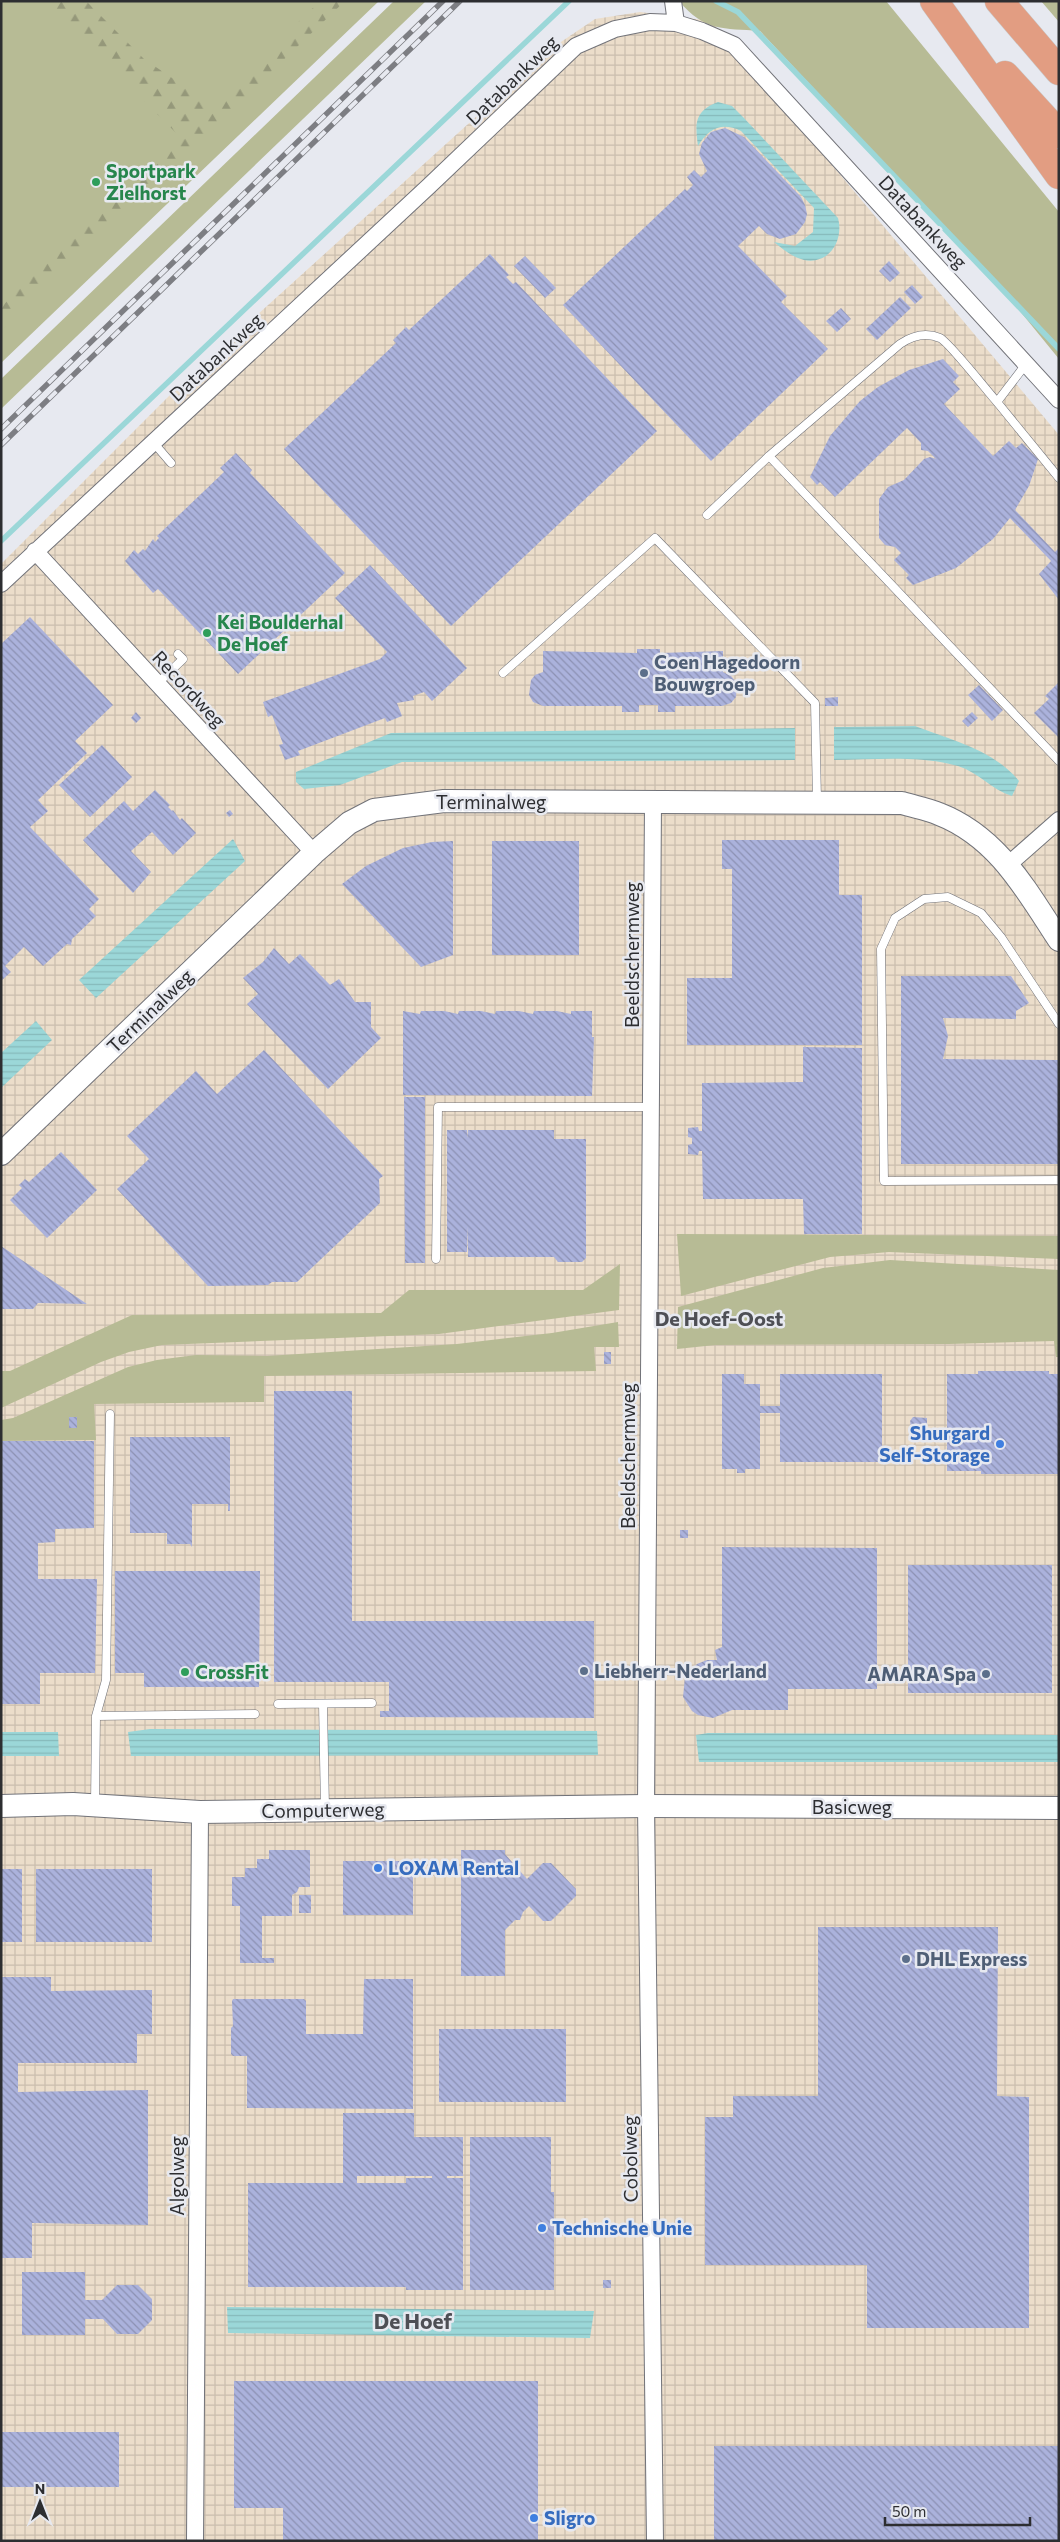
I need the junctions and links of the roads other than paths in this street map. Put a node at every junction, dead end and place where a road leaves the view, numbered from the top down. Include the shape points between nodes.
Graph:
1 (672, 1) edge
2 (934, 1) edge
3 (939, 1) edge
4 (999, 1) edge
5 (676, 23) junction
6 (1059, 71) edge
7 (1059, 134) edge
8 (1059, 175) edge
9 (1026, 364) junction
10 (1059, 400) edge
11 (997, 402) junction
12 (153, 442) junction
13 (770, 456) junction
14 (171, 462) dead end
15 (1059, 478) edge
16 (708, 515) dead end
17 (35, 551) junction
18 (1, 584) edge
19 (178, 654) dead end
20 (503, 673) dead end
21 (157, 684) junction
22 (1059, 761) edge
23 (817, 802) junction
24 (653, 804) junction
25 (1059, 820) edge
26 (314, 853) junction
27 (1009, 864) junction
28 (1059, 940) edge
29 (1059, 1024) edge
30 (650, 1106) junction
31 (1, 1154) edge
32 (1059, 1180) edge
33 (436, 1259) dead end
34 (110, 1414) dead end
35 (372, 1703) dead end
36 (278, 1704) dead end
37 (323, 1704) junction
38 (255, 1714) dead end
39 (96, 1716) junction
40 (95, 1805) junction
41 (1, 1806) edge
42 (646, 1806) junction
43 (1059, 1808) edge
44 (325, 1810) junction
45 (200, 1812) junction
46 (195, 2541) edge
47 (655, 2541) edge

1 - 5 street
2 - 8 highway
3 - 7 highway
4 - 6 highway
5 - 9 street, Databankweg via 734,45
5 - 12 street, Databankweg via 650,22 615,29 576,46
9 - 10 street, Databankweg
9 - 11 lane
11 - 13 lane via 942,338 912,336
11 - 15 lane
12 - 14 lane
12 - 17 street, Databankweg
13 - 16 lane
13 - 22 lane
17 - 18 street, Databankweg
17 - 21 street, Recordweg
19 - 21 lane via 183,659
20 - 23 lane via 655,538 814,703
21 - 26 street, Recordweg
23 - 24 street, Terminalweg
23 - 27 street, Terminalweg via 902,804 940,814 975,834
24 - 26 street, Terminalweg via 444,801 407,804 374,810 357,819
24 - 30 street, Beeldschermweg
25 - 27 street
26 - 31 street, Terminalweg
27 - 28 street, Terminalweg
29 - 32 lane via 982,913 948,897 924,899 895,918 882,949 884,1181
30 - 33 lane via 438,1107
30 - 42 street, Beeldschermweg
34 - 39 lane via 106,1680
35 - 37 lane
36 - 37 lane
37 - 44 lane
38 - 39 lane
39 - 40 lane
40 - 41 street, Computerweg
40 - 45 street, Computerweg
42 - 43 street, Basicweg
42 - 44 street, Computerweg
42 - 47 street, Cobolweg
44 - 45 street, Computerweg
45 - 46 street, Algolweg

